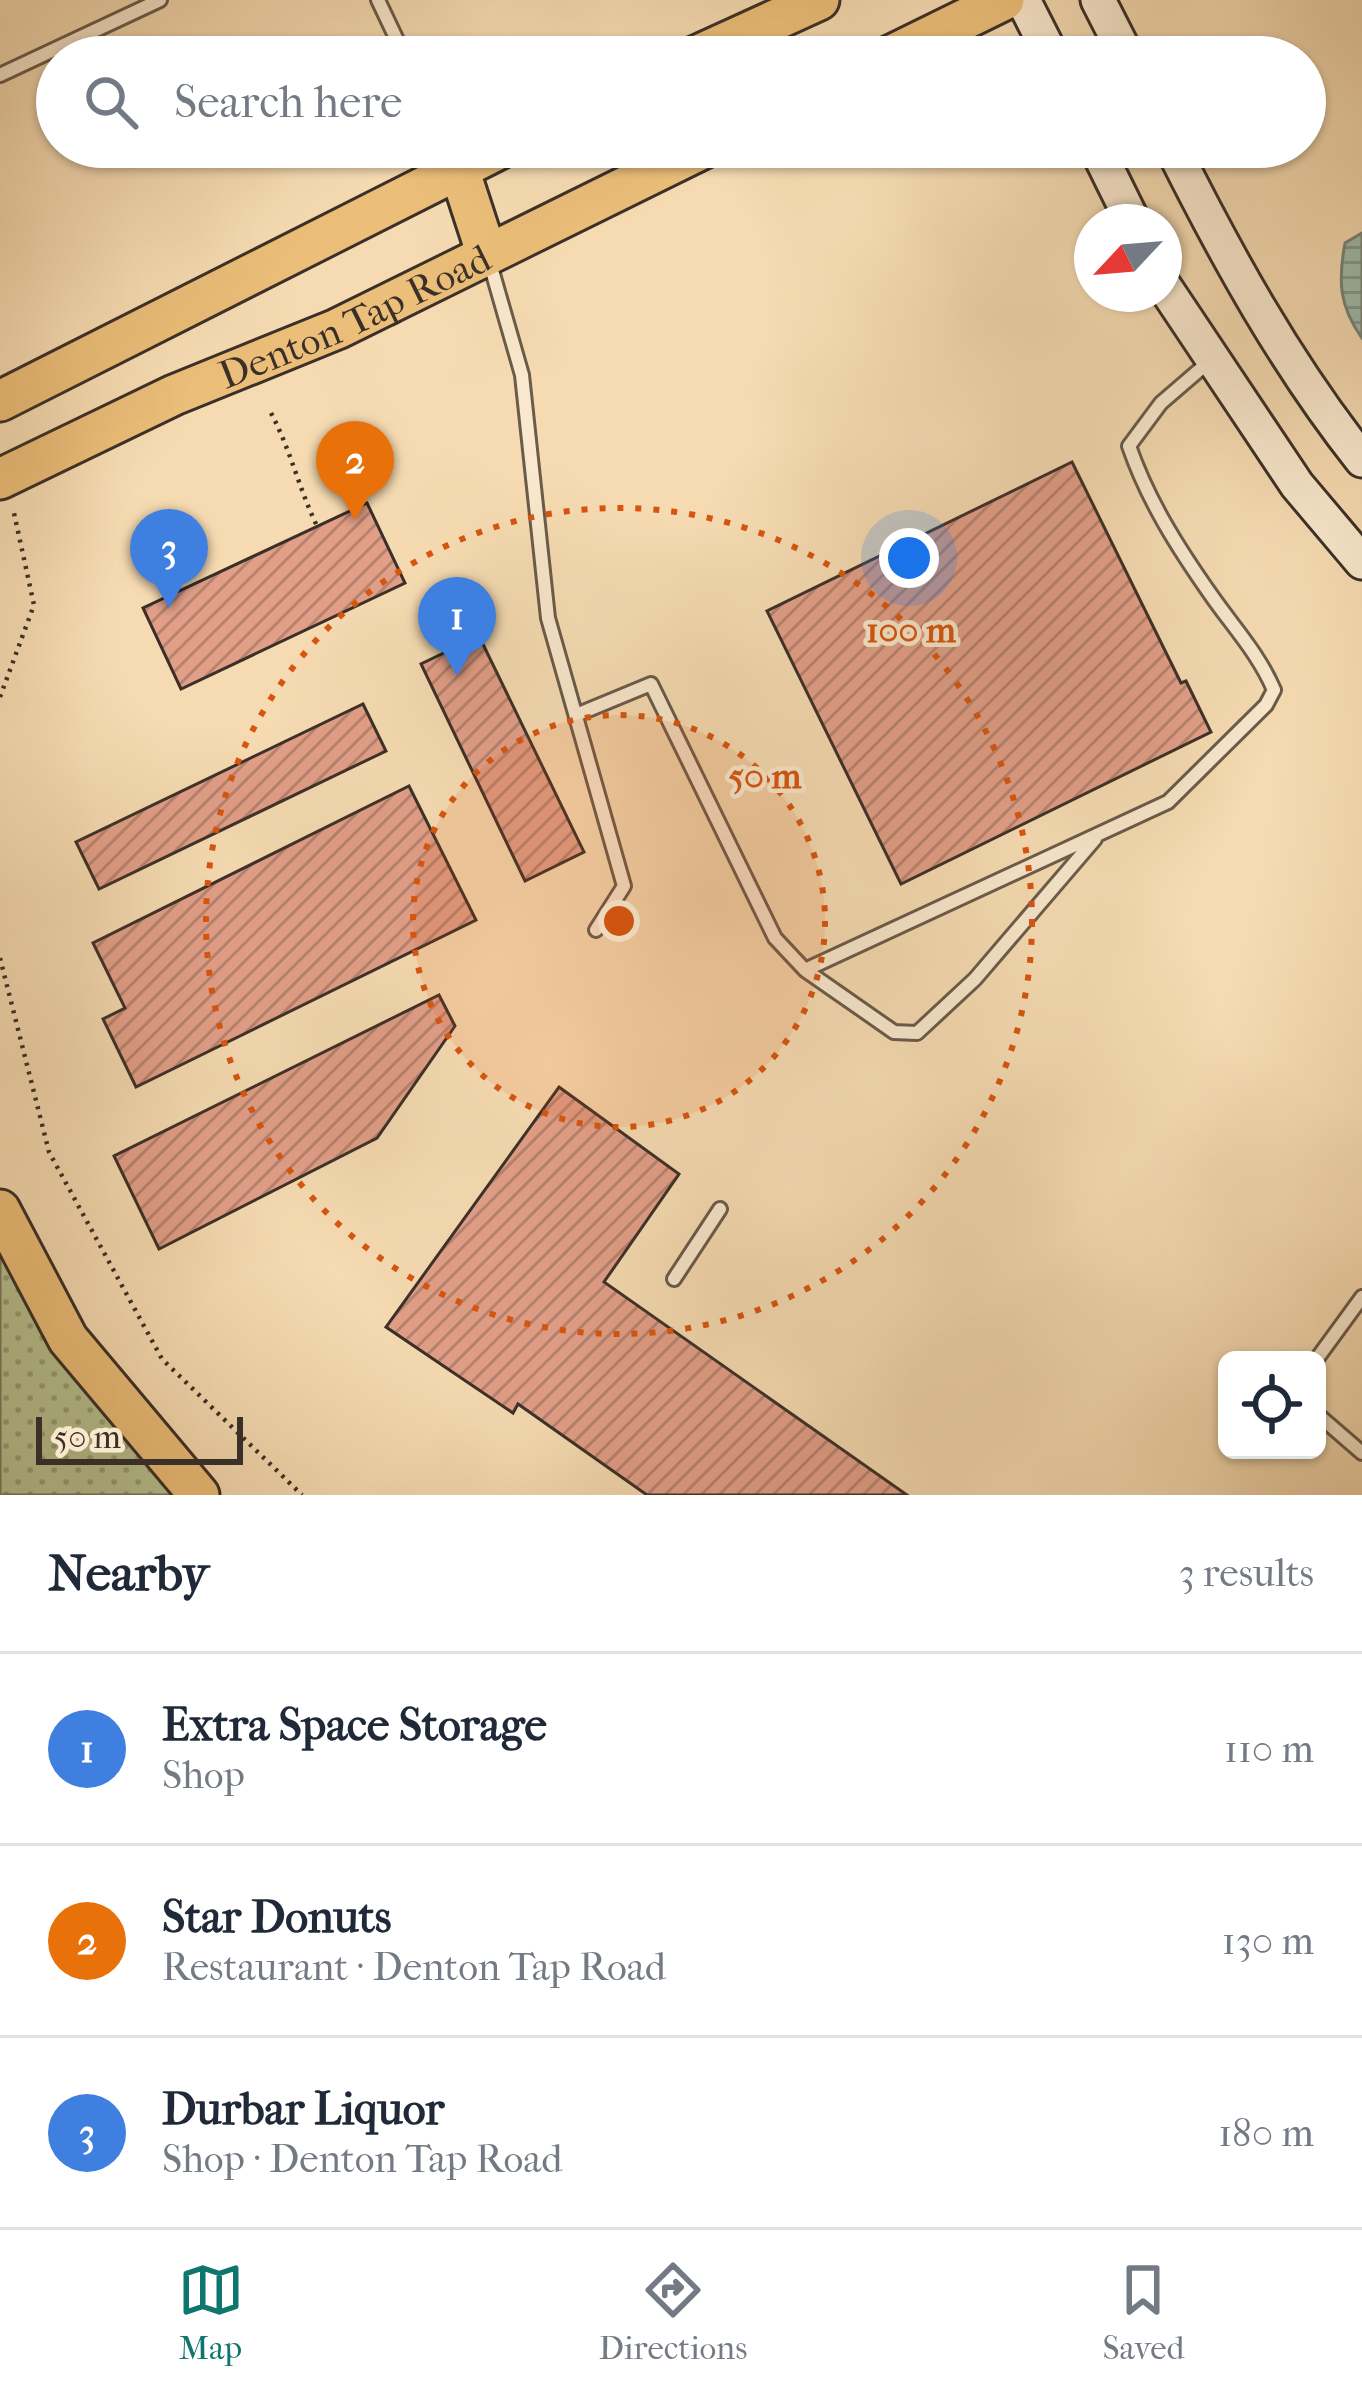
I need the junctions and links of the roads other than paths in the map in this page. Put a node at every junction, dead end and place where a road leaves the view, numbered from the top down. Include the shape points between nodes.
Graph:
1 (160, 0) edge
2 (378, 0) edge
3 (819, 0) edge
4 (1004, 0) edge
5 (1024, 0) edge
6 (1098, 0) edge
7 (83, 36) edge
8 (395, 36) edge
9 (740, 36) edge
10 (931, 36) edge
11 (1042, 36) edge
12 (1116, 36) edge
13 (36, 58) edge
14 (0, 75) edge
15 (448, 168) edge
16 (457, 168) edge
17 (663, 168) edge
18 (1106, 168) edge
19 (1183, 168) edge
20 (1124, 204) edge
21 (487, 255) junction
22 (1181, 312) edge
23 (1212, 359) junction
24 (0, 400) edge
25 (1362, 460) edge
26 (7, 496) edge
27 (1362, 562) edge
28 (576, 715) junction
29 (1100, 834) junction
30 (596, 930) dead end
31 (806, 970) junction
32 (720, 1209) dead end
33 (0, 1210) edge
34 (674, 1279) dead end
35 (1362, 1298) edge
36 (1323, 1351) edge
37 (1326, 1422) edge
38 (1362, 1454) edge
39 (199, 1495) edge

1 - 7 lane
2 - 8 lane
3 - 9 main road
4 - 10 main road
5 - 11 main road
6 - 12 main road
13 - 14 lane
15 - 24 main road, Denton Tap Road
16 - 21 main road
17 - 21 main road, Denton Tap Road
18 - 20 main road
19 - 25 main road via 1264,318
21 - 26 main road, Denton Tap Road via 337,329 174,395
21 - 28 lane via 522,375 548,618
22 - 23 main road
23 - 27 main road via 1297,485
23 - 29 lane via 1161,403 1130,446 1144,492 1259,656 1274,690 1168,802
28 - 30 lane via 624,886
28 - 31 lane via 651,684 775,938
29 - 31 lane
29 - 31 lane via 917,1034 894,1031
32 - 34 lane
33 - 39 main road via 68,1339
35 - 36 lane
37 - 38 lane

